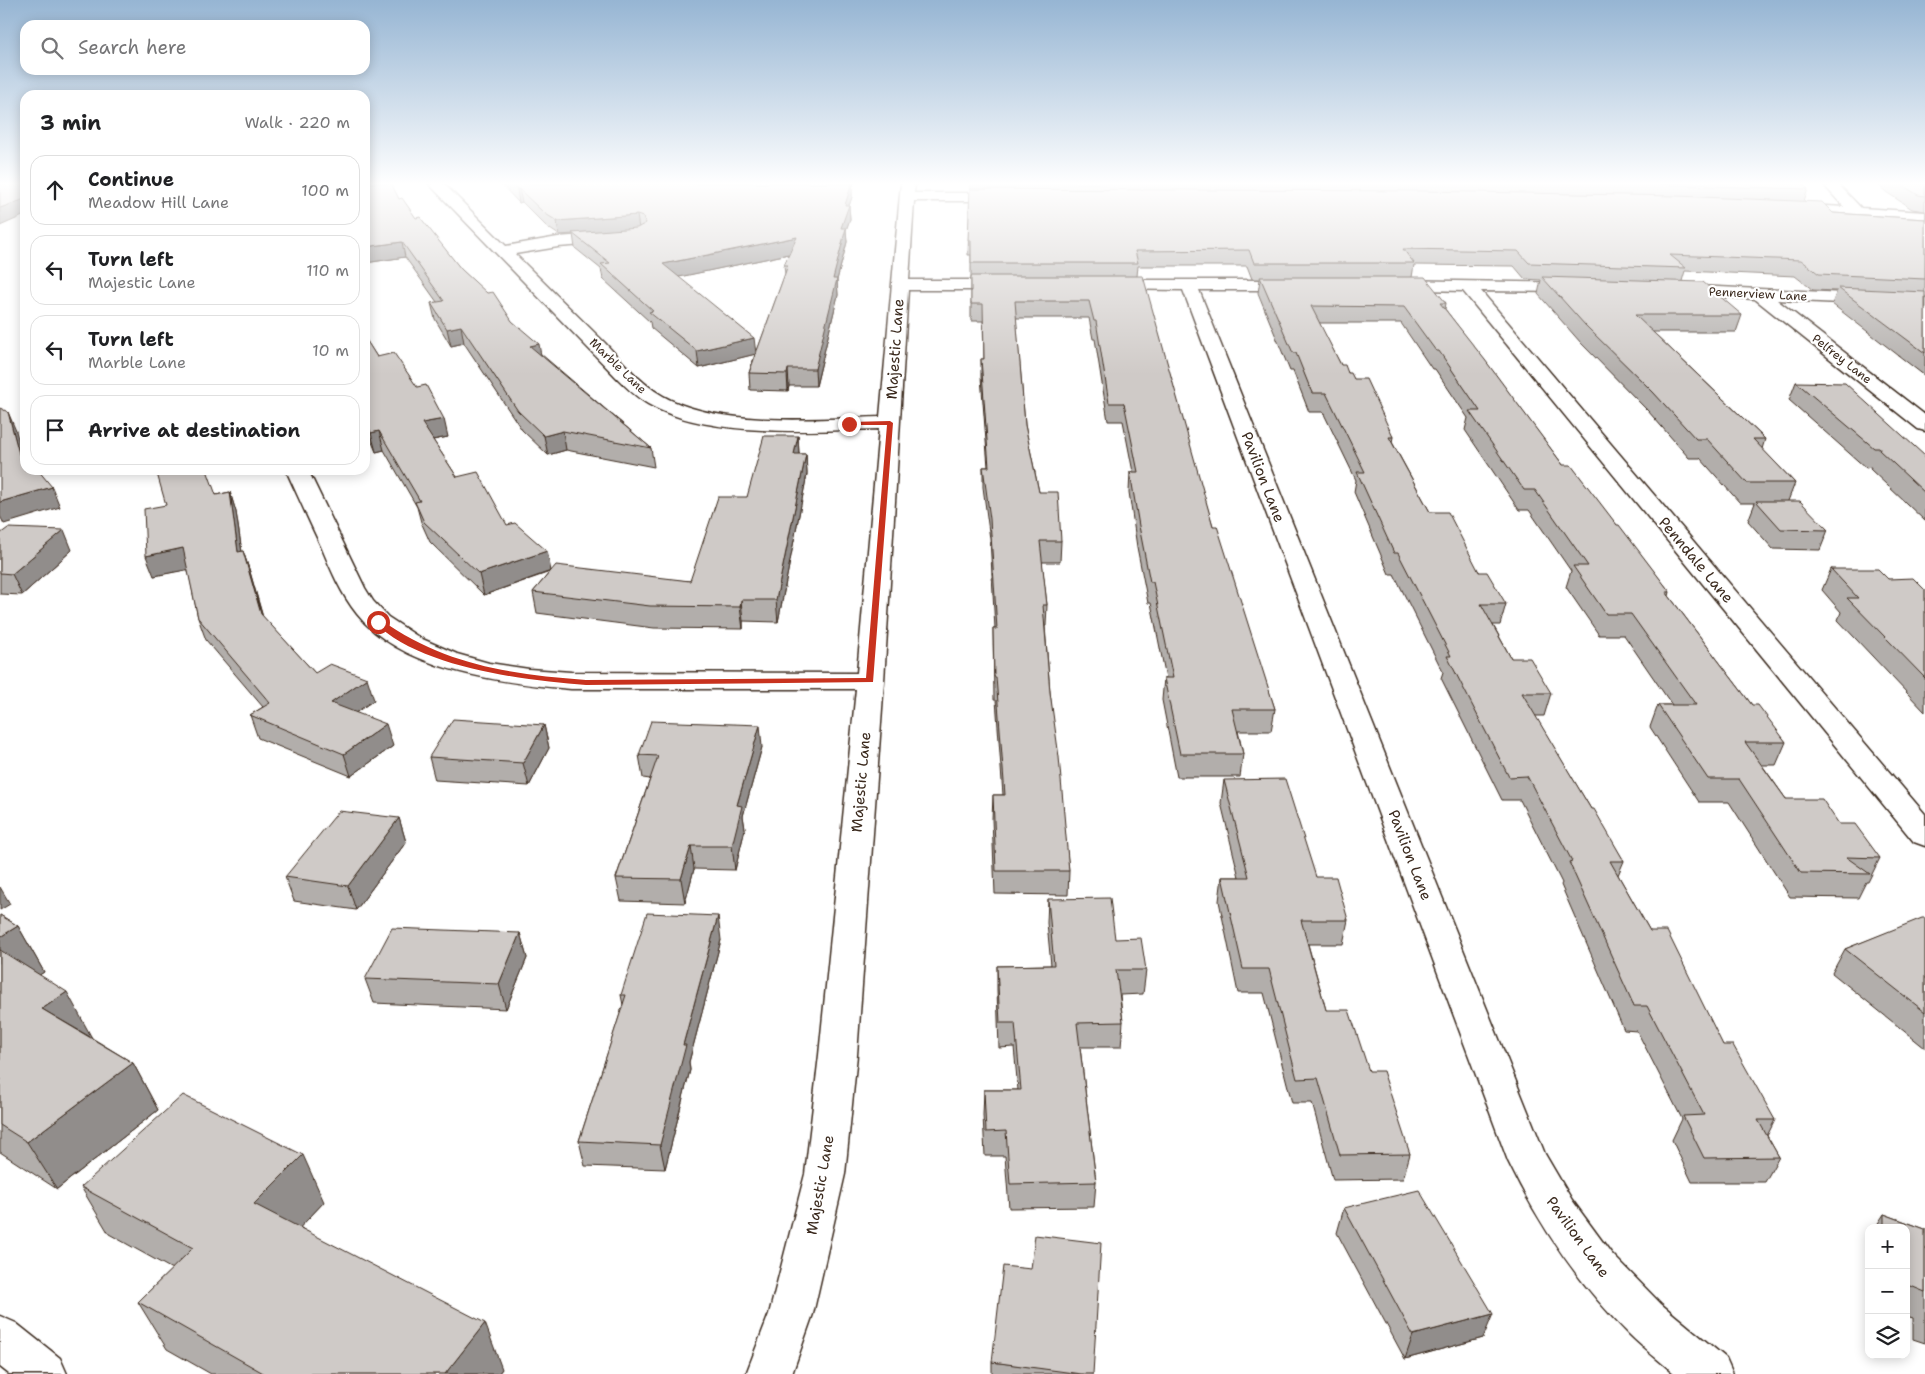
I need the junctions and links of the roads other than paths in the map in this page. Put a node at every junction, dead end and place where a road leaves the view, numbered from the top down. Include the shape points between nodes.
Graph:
1 (498, 247) edge
2 (526, 247) edge
3 (903, 247) edge
4 (502, 251) junction
5 (900, 285) junction
6 (1026, 285) edge
7 (1093, 285) edge
8 (1189, 285) junction
9 (1307, 285) edge
10 (1376, 285) edge
11 (1467, 285) junction
12 (1593, 288) edge
13 (1660, 290) edge
14 (1759, 294) junction
15 (1925, 302) edge
16 (890, 423) junction
17 (1925, 425) edge
18 (299, 475) edge
19 (870, 681) junction
20 (1925, 835) edge
21 (0, 1338) edge
22 (44, 1374) edge
23 (768, 1374) edge
24 (1710, 1374) edge

1 - 4 street, Marble Lane
2 - 4 street
3 - 5 street, Majestic Lane
4 - 16 street, Marble Lane via 647,396 658,402 700,415 753,423
5 - 6 street
5 - 16 street, Majestic Lane
7 - 8 street
8 - 9 street
8 - 24 street, Pavilion Lane via 1528,1161 1557,1213 1596,1267 1645,1319
10 - 11 street
11 - 12 street
11 - 20 street, Penndale Lane
13 - 14 street, Pennerview Lane
14 - 15 street, Pennerview Lane
14 - 17 street, Pelfrey Lane
16 - 19 street, Majestic Lane
18 - 19 street via 355,593 378,622 402,639 434,654 519,676 586,682
19 - 23 street, Majestic Lane via 825,1174 791,1314
21 - 22 street

